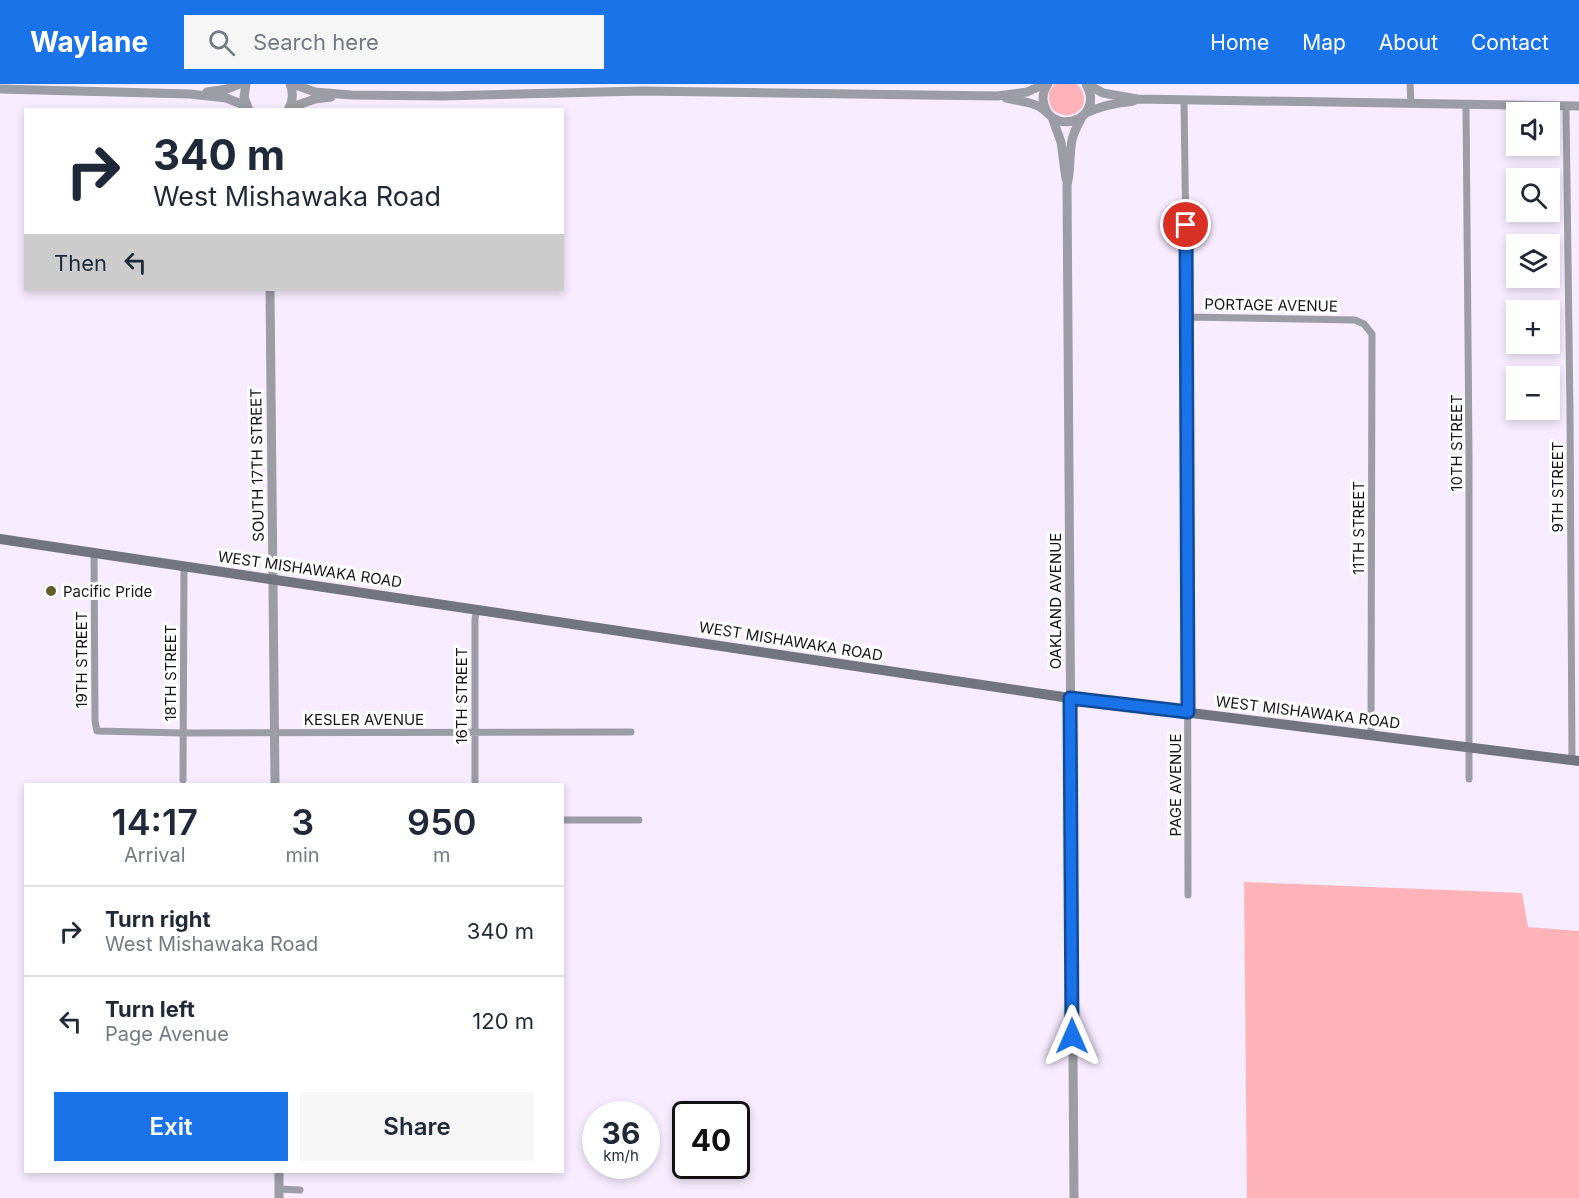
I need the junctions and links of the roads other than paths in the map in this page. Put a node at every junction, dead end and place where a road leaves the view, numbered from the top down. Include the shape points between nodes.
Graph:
1 (239, 84) edge
2 (246, 84) edge
3 (292, 84) edge
4 (1046, 84) edge
5 (1086, 84) edge
6 (1410, 84) edge
7 (0, 89) edge
8 (190, 94) junction
9 (351, 95) junction
10 (997, 96) junction
11 (1137, 99) junction
12 (1184, 100) junction
13 (1411, 104) junction
14 (1466, 105) junction
15 (1566, 106) junction
16 (1579, 106) edge
17 (246, 108) edge
18 (248, 108) edge
19 (288, 108) edge
20 (291, 108) edge
21 (1049, 114) junction
22 (1084, 115) junction
23 (1067, 185) junction
24 (270, 291) edge
25 (1187, 317) junction
26 (1364, 324) joint
27 (0, 538) edge
28 (94, 552) junction
29 (184, 566) junction
30 (273, 579) junction
31 (477, 609) junction
32 (1070, 698) junction
33 (1188, 712) junction
34 (97, 731) joint
35 (632, 732) dead end
36 (183, 733) junction
37 (275, 733) junction
38 (474, 733) junction
39 (1371, 735) junction
40 (1470, 747) junction
41 (1576, 760) edge
42 (1469, 779) dead end
43 (183, 780) dead end
44 (275, 783) edge
45 (475, 783) edge
46 (564, 820) edge
47 (639, 820) dead end
48 (1188, 894) dead end
49 (279, 1173) edge
50 (300, 1190) dead end
51 (279, 1194) edge
52 (1074, 1198) edge

1 - 8 street via 220,91
2 - 18 street via 244,97
3 - 9 street via 315,92
3 - 19 street via 293,99
4 - 10 street via 1015,95
4 - 21 street via 1043,97
5 - 11 street via 1103,93
5 - 22 street, OAKLAND AVENUE via 1091,98
6 - 13 street
7 - 8 street
8 - 17 street via 226,98
9 - 10 street via 642,91
9 - 20 street via 315,99
10 - 21 street via 1029,103
11 - 12 street
11 - 22 street
12 - 13 street
12 - 25 street, PAGE AVENUE
13 - 14 street
14 - 15 street
14 - 40 street, 10TH STREET
15 - 16 street
15 - 41 street, 9TH STREET
21 - 22 street via 1067,122
21 - 23 street, OAKLAND AVENUE via 1061,142
22 - 23 street, OAKLAND AVENUE via 1074,131
23 - 32 street, OAKLAND AVENUE
24 - 30 street, SOUTH 17TH STREET
25 - 26 street, PORTAGE AVENUE via 1355,320
25 - 33 street, PAGE AVENUE
26 - 39 street, 11TH STREET via 1372,334
27 - 28 main road, WEST MISHAWAKA ROAD
28 - 29 main road, WEST MISHAWAKA ROAD
28 - 34 street, 19TH STREET
29 - 30 main road, WEST MISHAWAKA ROAD
29 - 36 street, 18TH STREET
30 - 31 main road, WEST MISHAWAKA ROAD
30 - 37 street, SOUTH 17TH STREET
31 - 32 main road, WEST MISHAWAKA ROAD
31 - 38 street, 16TH STREET
32 - 33 main road, WEST MISHAWAKA ROAD
32 - 52 street, OAKLAND AVENUE
33 - 39 main road, WEST MISHAWAKA ROAD
33 - 48 street, PAGE AVENUE
34 - 36 street, KESLER AVENUE
35 - 38 street, KESLER AVENUE
36 - 37 street, KESLER AVENUE
36 - 43 street, 18TH STREET
37 - 38 street, KESLER AVENUE
37 - 44 street, SOUTH 17TH STREET
38 - 45 street, 16TH STREET
39 - 40 main road, WEST MISHAWAKA ROAD
40 - 41 main road, WEST MISHAWAKA ROAD
40 - 42 street, 10TH STREET
46 - 47 street
49 - 51 street
50 - 51 street

